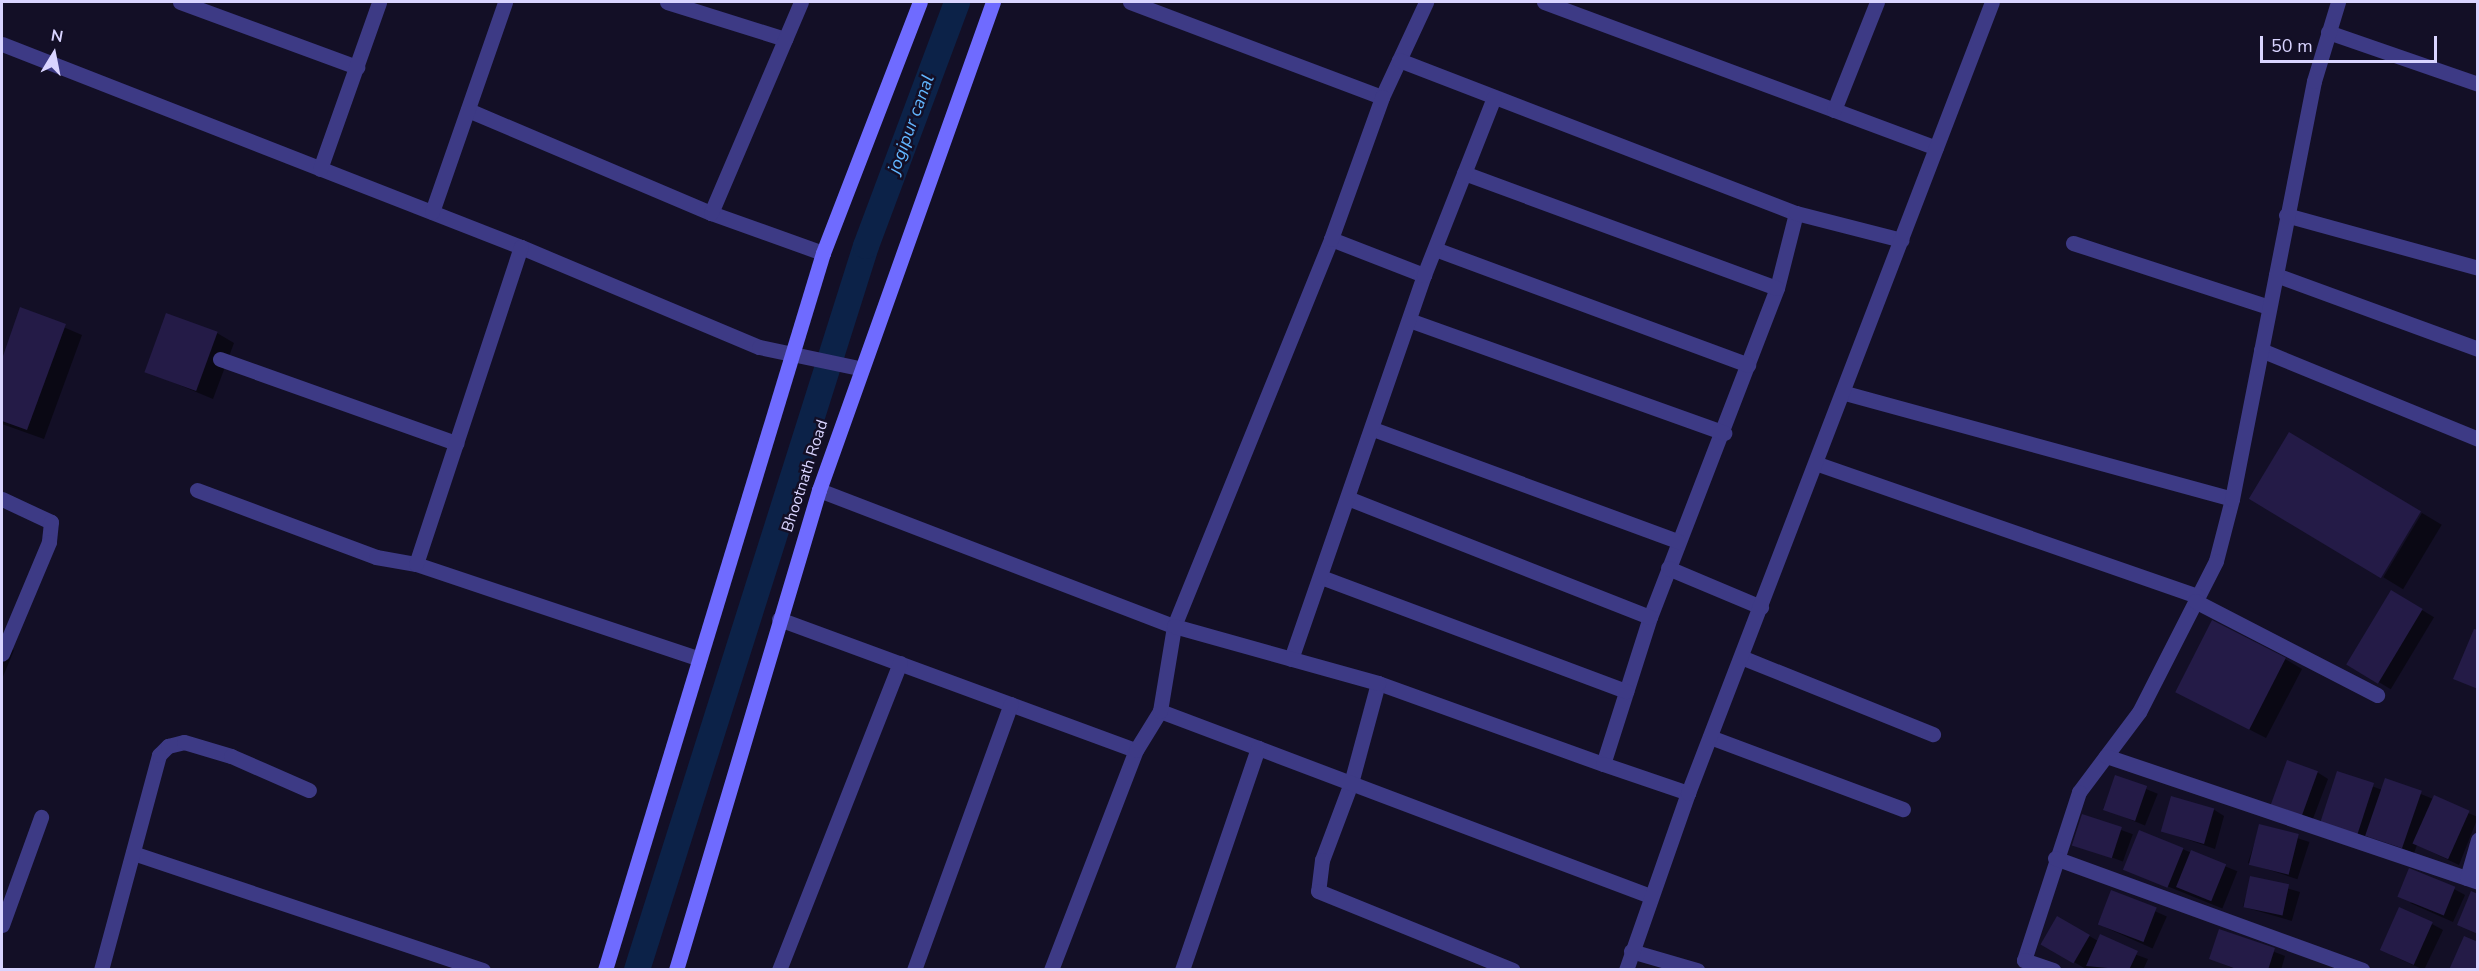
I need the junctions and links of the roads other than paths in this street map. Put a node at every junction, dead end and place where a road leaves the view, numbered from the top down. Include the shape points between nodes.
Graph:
1 (180, 2) edge
2 (379, 2) edge
3 (505, 2) edge
4 (667, 2) edge
5 (801, 2) edge
6 (920, 2) edge
7 (993, 2) edge
8 (1130, 2) edge
9 (1426, 2) edge
10 (1544, 2) edge
11 (1877, 2) edge
12 (1992, 2) edge
13 (2338, 2) edge
14 (2328, 33) junction
15 (786, 39) junction
16 (2, 44) edge
17 (1399, 60) junction
18 (357, 67) junction
19 (2478, 84) edge
20 (1382, 97) junction
21 (1494, 97) junction
22 (468, 110) junction
23 (1834, 110) junction
24 (1936, 148) junction
25 (320, 169) junction
26 (1464, 173) junction
27 (432, 212) junction
28 (711, 213) junction
29 (1796, 213) junction
30 (2286, 215) junction
31 (1331, 239) junction
32 (1902, 240) junction
33 (2073, 243) dead end
34 (521, 247) junction
35 (1435, 249) junction
36 (823, 253) junction
37 (2478, 268) edge
38 (1424, 275) junction
39 (2276, 275) junction
40 (1777, 288) junction
41 (2269, 307) junction
42 (1409, 320) junction
43 (2478, 349) edge
44 (2261, 350) junction
45 (798, 354) junction
46 (220, 359) dead end
47 (1748, 365) junction
48 (859, 368) junction
49 (1845, 393) junction
50 (1373, 429) junction
51 (1724, 433) junction
52 (2478, 439) edge
53 (456, 443) junction
54 (1818, 464) junction
55 (197, 490) dead end
56 (819, 490) junction
57 (2, 499) edge
58 (1350, 499) junction
59 (2232, 499) junction
60 (1678, 541) junction
61 (416, 564) junction
62 (1668, 568) junction
63 (1321, 577) junction
64 (2197, 599) junction
65 (1761, 607) junction
66 (1650, 617) junction
67 (779, 619) junction
68 (1174, 626) junction
69 (2, 654) edge
70 (1741, 657) junction
71 (697, 658) junction
72 (1291, 658) junction
73 (900, 663) junction
74 (1378, 683) junction
75 (1626, 691) junction
76 (2377, 695) dead end
77 (1011, 704) junction
78 (1160, 711) junction
79 (1933, 734) dead end
80 (1710, 737) junction
81 (1258, 748) junction
82 (1136, 750) junction
83 (2106, 756) junction
84 (1603, 764) junction
85 (1351, 783) junction
86 (309, 790) dead end
87 (1688, 793) junction
88 (1903, 809) dead end
89 (41, 816) dead end
90 (2478, 840) edge
91 (133, 853) junction
92 (2055, 858) junction
93 (2472, 880) edge
94 (1650, 897) junction
95 (2, 924) edge
96 (1631, 951) junction
97 (101, 969) edge
98 (483, 969) edge
99 (604, 969) edge
100 (676, 969) edge
101 (779, 969) edge
102 (914, 969) edge
103 (1051, 969) edge
104 (1182, 969) edge
105 (1513, 969) edge
106 (1626, 969) edge
107 (1697, 969) edge
108 (2052, 969) edge
109 (2362, 969) edge

1 - 18 street
2 - 18 street
3 - 22 street
4 - 15 street
5 - 15 street
6 - 36 street
7 - 48 street, Bhootnath Road
8 - 20 street
9 - 17 street
10 - 23 street
11 - 23 street
12 - 24 street
13 - 14 street
14 - 19 street
14 - 30 street
15 - 28 street
16 - 25 street
17 - 20 street
17 - 21 street
18 - 25 street
20 - 31 street
21 - 26 street
21 - 29 street
22 - 27 street
22 - 28 street
23 - 24 street
24 - 32 street
25 - 27 street
26 - 35 street
26 - 40 street
27 - 34 street
28 - 36 street
29 - 32 street
29 - 40 street via 1797,226
30 - 37 street
30 - 39 street
31 - 38 street
31 - 68 street
32 - 49 street
33 - 41 street
34 - 45 street via 759,347
34 - 53 street
35 - 38 street
35 - 47 street
36 - 45 street
38 - 42 street
39 - 41 street
39 - 43 street
40 - 47 street
41 - 44 street
42 - 50 street
42 - 51 street
44 - 52 street
44 - 59 street
45 - 48 street
45 - 71 street
46 - 53 street
47 - 51 street
48 - 56 street, Bhootnath Road
49 - 54 street
49 - 59 street
50 - 58 street
50 - 60 street
51 - 60 street
53 - 61 street
54 - 64 street
54 - 65 street
55 - 61 street via 376,557
56 - 67 street, Bhootnath Road
56 - 68 street
57 - 69 street via 51,522 49,542
58 - 63 street
58 - 66 street
59 - 64 street via 2216,561
60 - 62 street
61 - 71 street
62 - 65 street
62 - 66 street
63 - 72 street
63 - 75 street
64 - 76 street
64 - 83 street via 2139,712
65 - 70 street
66 - 75 street
67 - 73 street
67 - 100 street, Bhootnath Road
68 - 72 street
68 - 78 street
70 - 79 street
70 - 80 street
71 - 99 street
72 - 74 street
73 - 77 street
73 - 101 street
74 - 84 street
74 - 85 street
75 - 84 street
77 - 82 street
77 - 102 street
78 - 81 street
78 - 82 street
80 - 87 street
80 - 88 street
81 - 85 street
81 - 104 street
82 - 103 street
83 - 92 street via 2079,792
83 - 93 street
84 - 87 street
85 - 94 street
85 - 105 street via 1322,860 1318,891
86 - 91 street via 231,756 184,742 168,746 159,755
87 - 94 street
89 - 95 street
90 - 93 street
91 - 97 street
91 - 98 street
92 - 108 street via 2024,960
92 - 109 street
94 - 96 street
96 - 106 street
96 - 107 street

